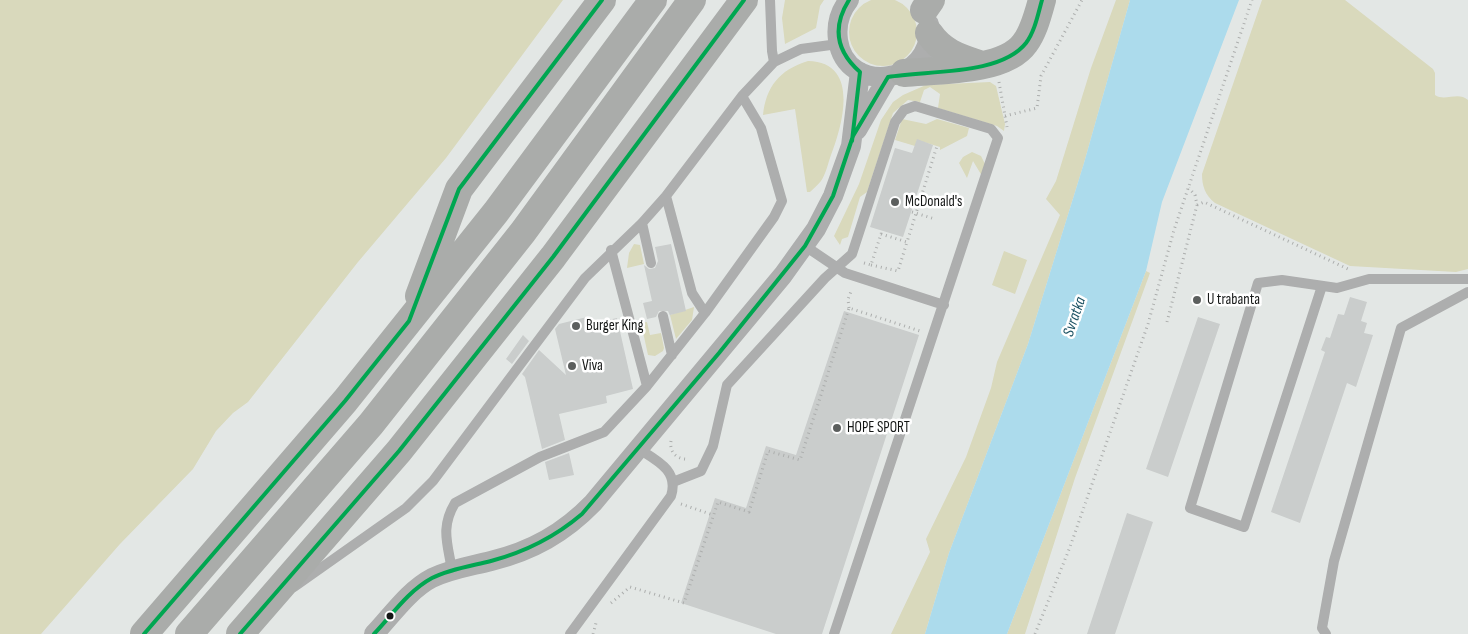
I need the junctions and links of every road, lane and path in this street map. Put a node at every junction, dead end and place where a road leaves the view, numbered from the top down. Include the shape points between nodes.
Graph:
1 (602, 0) edge
2 (653, 0) edge
3 (692, 0) edge
4 (770, 0) edge
5 (849, 0) edge
6 (1042, 0) edge
7 (1082, 0) edge
8 (1252, 0) edge
9 (740, 5) edge
10 (925, 11) edge
11 (838, 44) junction
12 (774, 62) junction
13 (983, 65) junction
14 (860, 72) junction
15 (896, 75) junction
16 (742, 96) junction
17 (1005, 116) dead end
18 (853, 136) junction
19 (937, 146) dead end
20 (1188, 188) junction
21 (666, 196) junction
22 (1197, 205) junction
23 (914, 213) junction
24 (936, 219) dead end
25 (642, 222) junction
26 (881, 234) dead end
27 (907, 242) junction
28 (805, 246) junction
29 (611, 250) junction
30 (651, 263) dead end
31 (871, 265) dead end
32 (835, 268) junction
33 (1351, 270) dead end
34 (1468, 279) edge
35 (1322, 286) junction
36 (1468, 292) edge
37 (944, 305) junction
38 (705, 312) junction
39 (663, 316) dead end
40 (409, 321) junction
41 (1168, 322) dead end
42 (934, 335) junction
43 (672, 355) junction
44 (647, 386) junction
45 (639, 449) junction
46 (673, 482) junction
47 (668, 500) junction
48 (713, 515) junction
49 (452, 571) junction
50 (293, 588) joint
51 (607, 606) dead end
52 (598, 619) dead end
53 (144, 634) edge
54 (189, 634) edge
55 (242, 634) edge
56 (374, 634) edge
57 (570, 634) edge
58 (592, 634) edge
59 (834, 634) edge
60 (1035, 634) edge
61 (1326, 634) edge

1 - 40 highway via 460,189
2 - 40 highway via 496,212
3 - 54 highway via 523,232 371,424
4 - 12 lane
5 - 11 street via 838,18
6 - 13 highway via 1025,44 1013,54
7 - 17 path via 1041,76 1037,108
8 - 20 path
9 - 55 highway via 547,265 399,451
10 - 13 highway via 938,46 948,53
10 - 15 street via 922,57
11 - 12 lane via 801,49
11 - 14 street via 851,65
12 - 16 lane
13 - 15 highway
14 - 15 street via 878,78
14 - 18 street
15 - 18 street
16 - 21 lane
16 - 38 lane via 762,128 782,200 774,217
18 - 28 street via 833,196
19 - 23 path
20 - 22 path via 1195,195
20 - 60 path via 1145,332 1070,547
21 - 25 lane
21 - 38 lane via 692,293
22 - 33 path via 1204,202
22 - 41 path
23 - 24 path
23 - 27 path
25 - 29 lane
25 - 30 lane
26 - 27 path
27 - 31 path via 898,271
28 - 32 lane
28 - 45 street
29 - 44 lane
29 - 50 lane via 585,278 433,481 406,508
32 - 37 lane
32 - 37 lane via 852,254 896,122 904,110 915,106 991,129 998,138
32 - 46 lane via 727,385 713,446 701,471
34 - 35 lane via 1369,279 1337,288
35 - 35 lane via 1282,280 1258,282 1190,508 1244,527
36 - 61 lane via 1401,328 1334,561 1322,628
37 - 42 lane
38 - 43 lane
39 - 43 lane
40 - 53 highway via 345,401
42 - 48 path via 849,308 800,460 768,451 749,512 718,502
42 - 59 lane
43 - 44 lane
44 - 49 lane via 604,432 540,457 455,503 445,529
45 - 46 lane via 666,468
45 - 49 street via 593,503 561,532 518,553
46 - 47 lane
47 - 48 path
47 - 57 lane
48 - 51 path via 684,603 630,587
49 - 56 street via 420,586
50 - 55 highway
52 - 58 path

